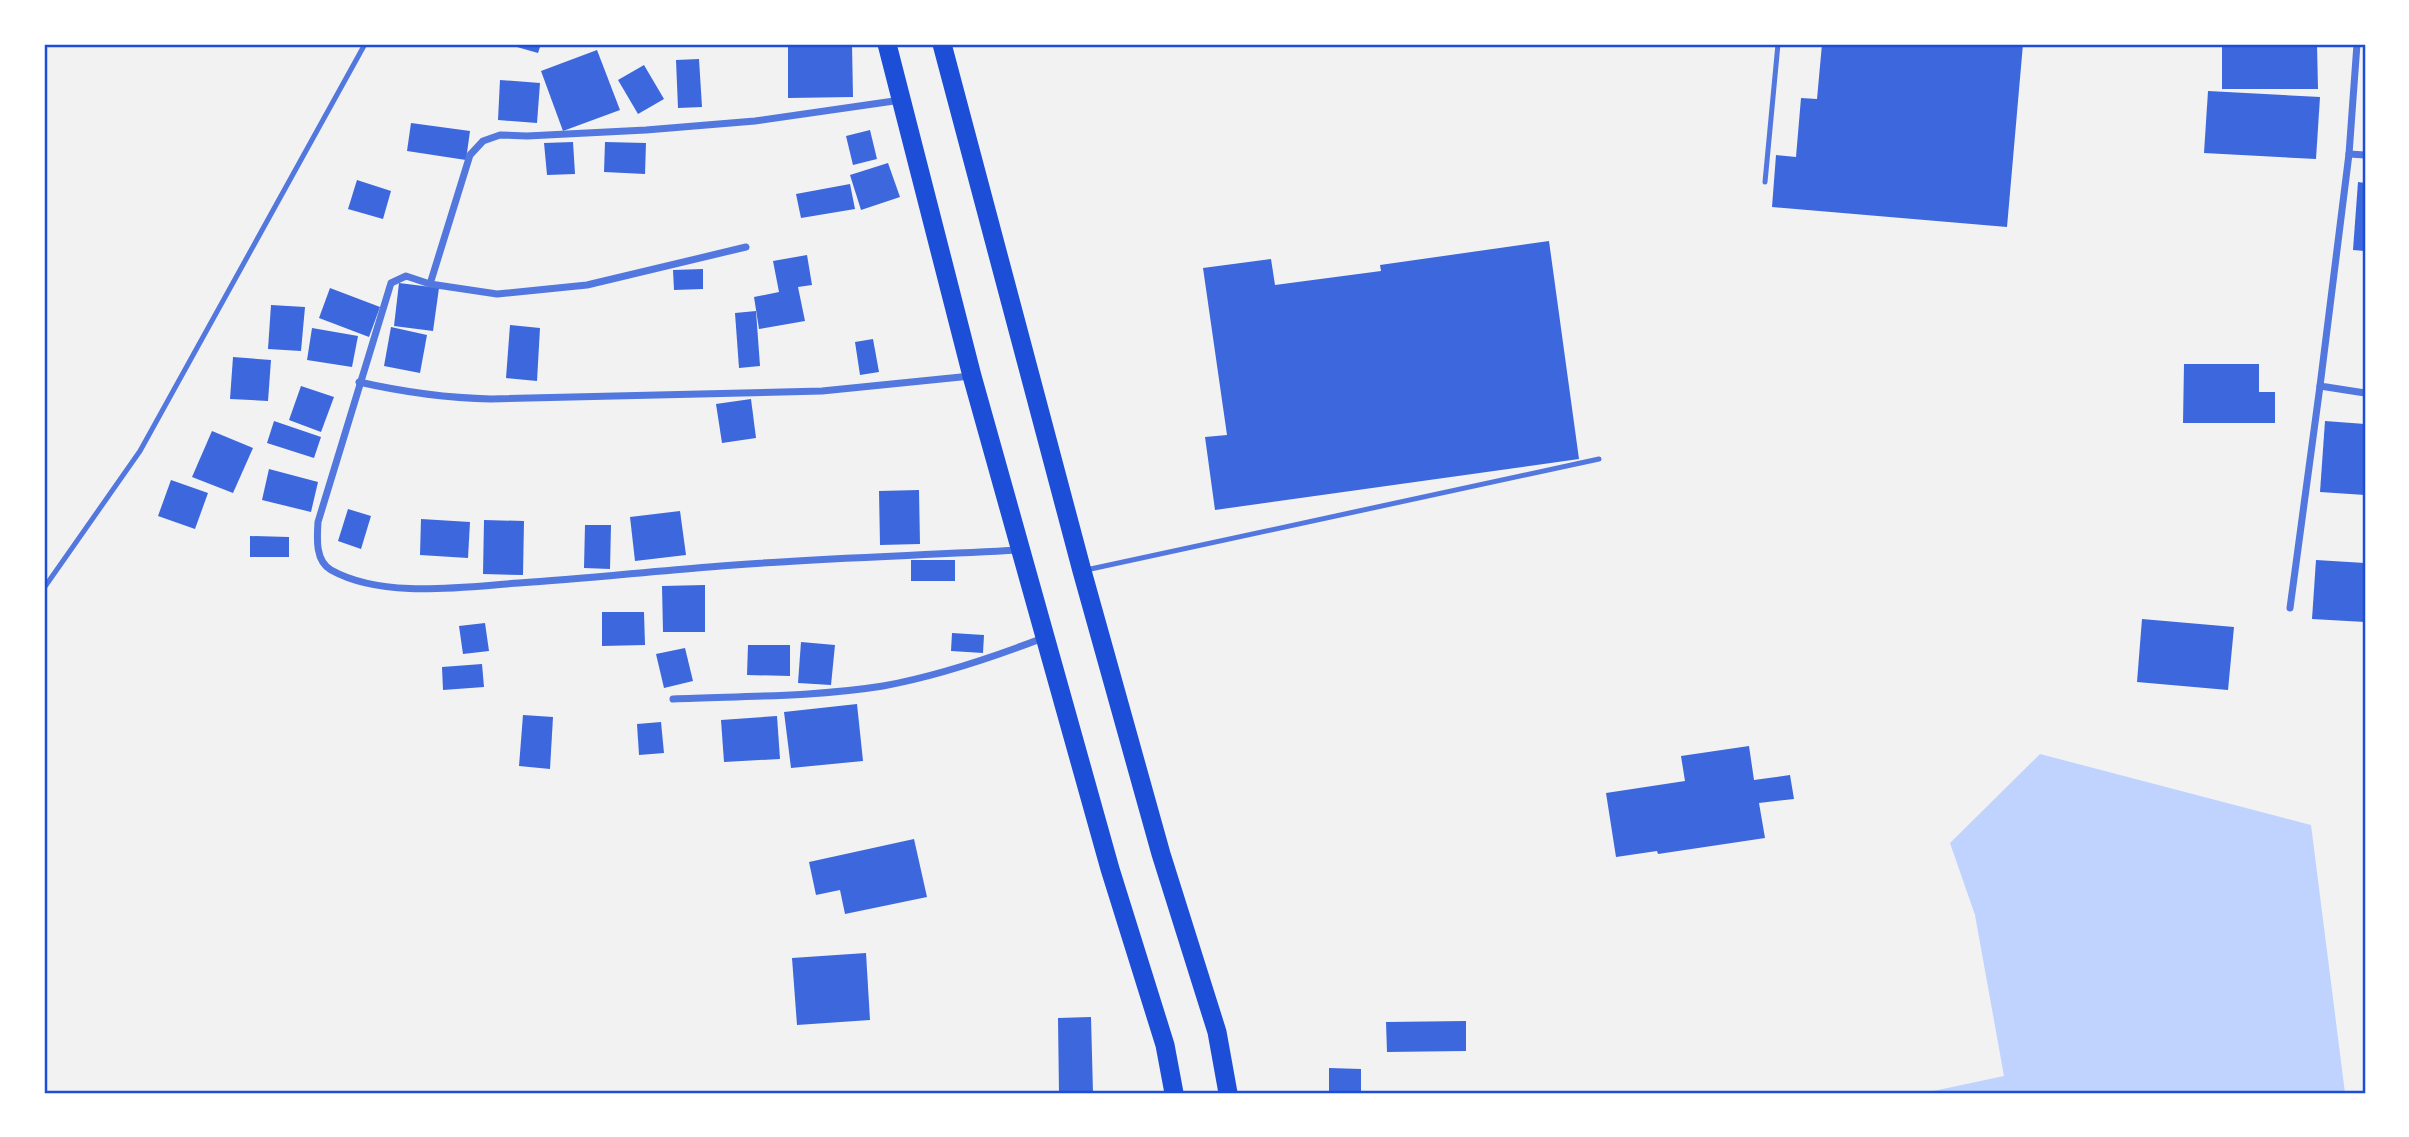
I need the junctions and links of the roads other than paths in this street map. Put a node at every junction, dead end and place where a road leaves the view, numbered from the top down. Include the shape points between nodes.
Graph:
1 (365, 44) edge
2 (887, 44) edge
3 (942, 44) edge
4 (1778, 44) edge
5 (2357, 44) edge
6 (901, 100) junction
7 (2349, 154) junction
8 (2365, 155) edge
9 (1765, 182) dead end
10 (746, 247) dead end
11 (430, 284) junction
12 (972, 376) junction
13 (359, 382) junction
14 (2320, 386) junction
15 (2365, 393) edge
16 (1599, 459) dead end
17 (1021, 550) junction
18 (1082, 571) junction
19 (44, 589) edge
20 (2290, 608) dead end
21 (1046, 637) junction
22 (673, 699) dead end
23 (1174, 1093) edge
24 (1228, 1093) edge

1 - 19 lane via 140,451
2 - 6 highway
3 - 18 highway
4 - 9 lane
5 - 7 street
6 - 11 street via 755,121 646,131 500,135 483,141 470,155
6 - 12 highway
7 - 8 street
7 - 14 street
10 - 11 street via 586,285 498,294
11 - 13 street via 406,276 391,283
12 - 13 street via 822,391 491,399 430,396
12 - 17 highway
13 - 17 street via 317,522 317,547 329,569 362,581 406,588 461,587
14 - 15 street
14 - 20 street
16 - 18 lane
17 - 21 highway
18 - 24 highway via 1161,854 1217,1032
21 - 22 street via 975,664 883,686
21 - 23 highway via 1110,869 1165,1045

